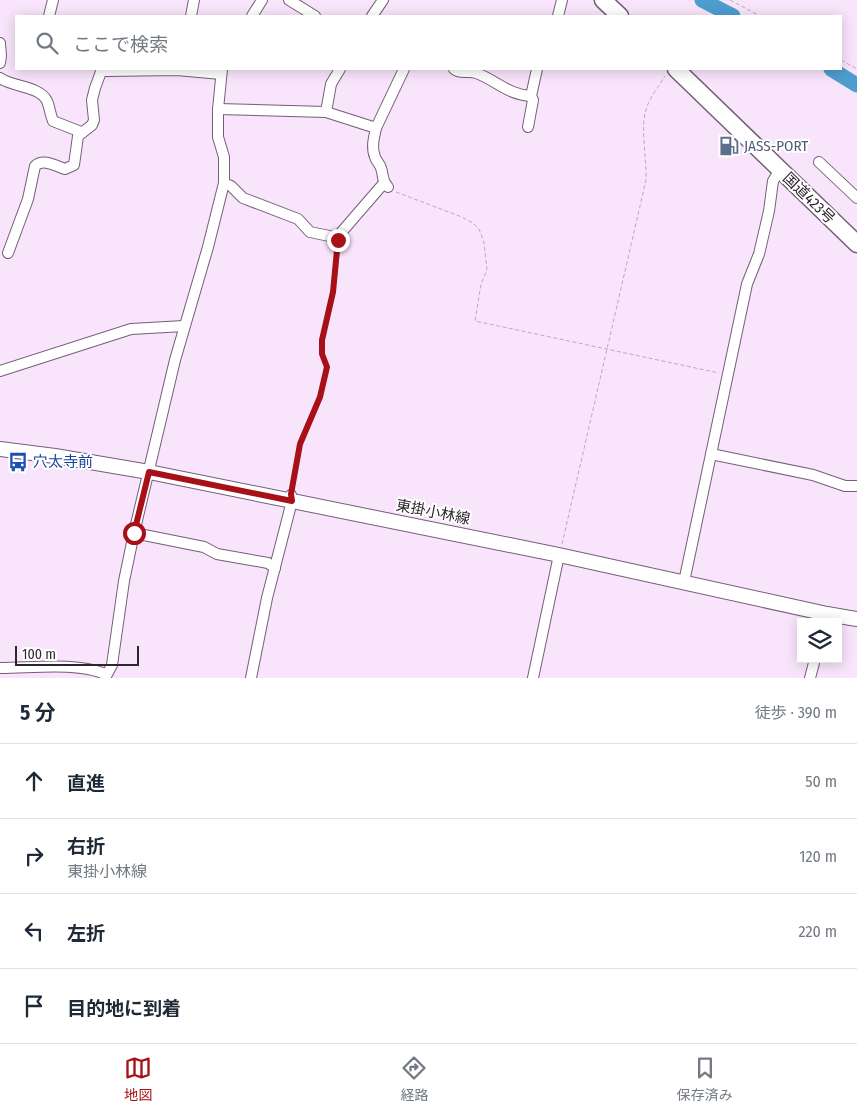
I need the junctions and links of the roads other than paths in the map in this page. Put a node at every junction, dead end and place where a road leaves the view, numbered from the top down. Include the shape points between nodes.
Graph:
1 (53, 0) edge
2 (194, 0) edge
3 (262, 0) edge
4 (289, 0) edge
5 (383, 0) edge
6 (562, 0) edge
7 (603, 0) edge
8 (49, 15) edge
9 (191, 15) edge
10 (253, 15) edge
11 (313, 15) edge
12 (373, 15) edge
13 (558, 15) edge
14 (619, 15) edge
15 (0, 43) edge
16 (0, 63) edge
17 (102, 70) edge
18 (104, 70) edge
19 (128, 70) edge
20 (184, 70) edge
21 (339, 70) edge
22 (404, 70) edge
23 (456, 70) edge
24 (537, 70) edge
25 (221, 71) edge
26 (670, 72) edge
27 (0, 78) edge
28 (531, 96) junction
29 (218, 109) junction
30 (326, 112) junction
31 (376, 128) junction
32 (528, 128) dead end
33 (81, 132) junction
34 (819, 162) dead end
35 (780, 170) junction
36 (224, 183) junction
37 (857, 198) edge
38 (857, 244) edge
39 (8, 253) dead end
40 (184, 326) junction
41 (0, 370) edge
42 (0, 449) edge
43 (711, 454) junction
44 (149, 472) junction
45 (857, 486) edge
46 (291, 497) junction
47 (134, 533) junction
48 (559, 554) junction
49 (275, 568) junction
50 (684, 582) junction
51 (826, 618) edge
52 (842, 619) edge
53 (857, 619) edge
54 (814, 663) edge
55 (0, 668) edge
56 (105, 676) edge
57 (251, 678) edge
58 (533, 678) edge
59 (810, 678) edge

1 - 8 street
2 - 9 street
3 - 10 street
4 - 11 street
5 - 12 street
6 - 13 street
7 - 14 highway
15 - 16 street
17 - 33 street via 92,100 94,120
18 - 19 street
20 - 25 street
21 - 30 street via 331,84
22 - 31 street
23 - 28 street via 478,73 510,92
24 - 28 street
25 - 29 street
26 - 35 highway, 国道423号
27 - 33 street via 42,95 54,121
28 - 32 street
29 - 30 street
29 - 36 street
30 - 31 street
31 - 36 street via 372,147 386,185 337,237 310,232 298,219 243,198
33 - 39 street via 74,165 65,169 39,162 35,166 28,199
34 - 37 street
35 - 38 highway, 国道423号
35 - 43 street via 773,181 759,254 746,284
36 - 40 street
40 - 41 street via 132,329
40 - 44 street
42 - 44 main road, 東掛小林線
43 - 45 street via 813,475 845,486
43 - 50 street
44 - 46 main road, 東掛小林線
44 - 47 street
46 - 48 main road, 東掛小林線
46 - 49 street
47 - 49 street via 204,547 216,554 268,563
47 - 56 street via 112,665
48 - 50 main road, 東掛小林線
48 - 58 street
49 - 57 street
50 - 51 main road, 東掛小林線
52 - 53 main road, 東掛小林線
54 - 59 street
55 - 56 street via 58,667 94,670

